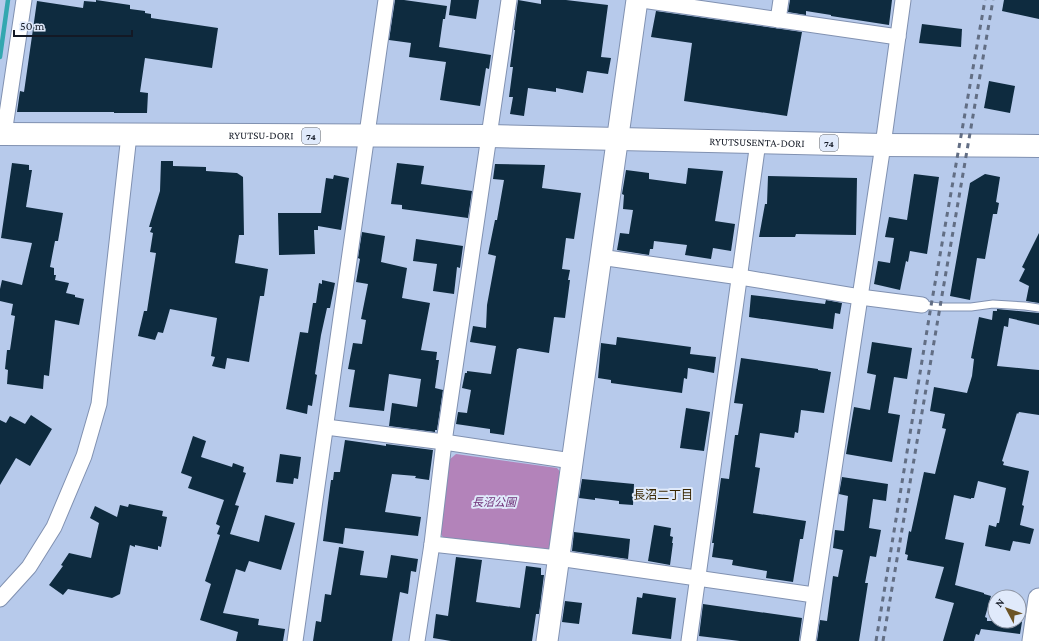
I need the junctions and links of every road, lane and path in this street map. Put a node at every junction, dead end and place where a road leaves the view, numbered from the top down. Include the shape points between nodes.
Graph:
1 (24, 0) edge
2 (386, 0) edge
3 (509, 0) edge
4 (637, 0) edge
5 (642, 0) edge
6 (781, 0) edge
7 (903, 0) edge
8 (778, 20) junction
9 (898, 37) junction
10 (2, 134) edge
11 (128, 135) junction
12 (489, 136) junction
13 (367, 137) junction
14 (618, 139) junction
15 (758, 142) junction
16 (1038, 143) edge
17 (883, 145) junction
18 (600, 257) junction
19 (740, 276) junction
20 (860, 297) junction
21 (922, 305) joint
22 (1039, 308) edge
23 (326, 427) junction
24 (444, 442) junction
25 (572, 461) junction
26 (432, 544) junction
27 (558, 558) junction
28 (698, 579) junction
29 (814, 595) junction
30 (0, 599) edge
31 (1039, 599) edge
32 (295, 641) edge
33 (417, 641) edge
34 (547, 641) edge
35 (689, 641) edge
36 (808, 641) edge
37 (1033, 641) edge

1 - 10 street
2 - 13 street
3 - 12 street
4 - 14 street
5 - 8 street
6 - 8 street
7 - 9 street
8 - 9 street
9 - 17 street
10 - 11 main road, RYUTSU-DORI / 74
11 - 13 main road, RYUTSU-DORI / 74
11 - 30 street via 99,404 84,456 54,527 28,567
12 - 13 main road, RYUTSU-DORI / 74
12 - 14 main road, RYUTSU-DORI / 74
12 - 24 street
13 - 23 street
14 - 15 main road, RYUTSUSENTA-DORI / 74
14 - 18 street
15 - 17 main road, RYUTSUSENTA-DORI / 74
15 - 19 street
16 - 17 main road, RYUTSUSENTA-DORI / 74
17 - 20 street
18 - 19 street
18 - 25 street
19 - 20 street
19 - 28 street
20 - 21 street
20 - 29 street
21 - 22 lane via 964,307 993,304
23 - 24 street
23 - 32 street
24 - 25 street
24 - 26 street
25 - 27 street
26 - 27 street
26 - 33 street
27 - 28 street
27 - 34 street
28 - 29 street
28 - 35 street
29 - 36 street
31 - 37 street

